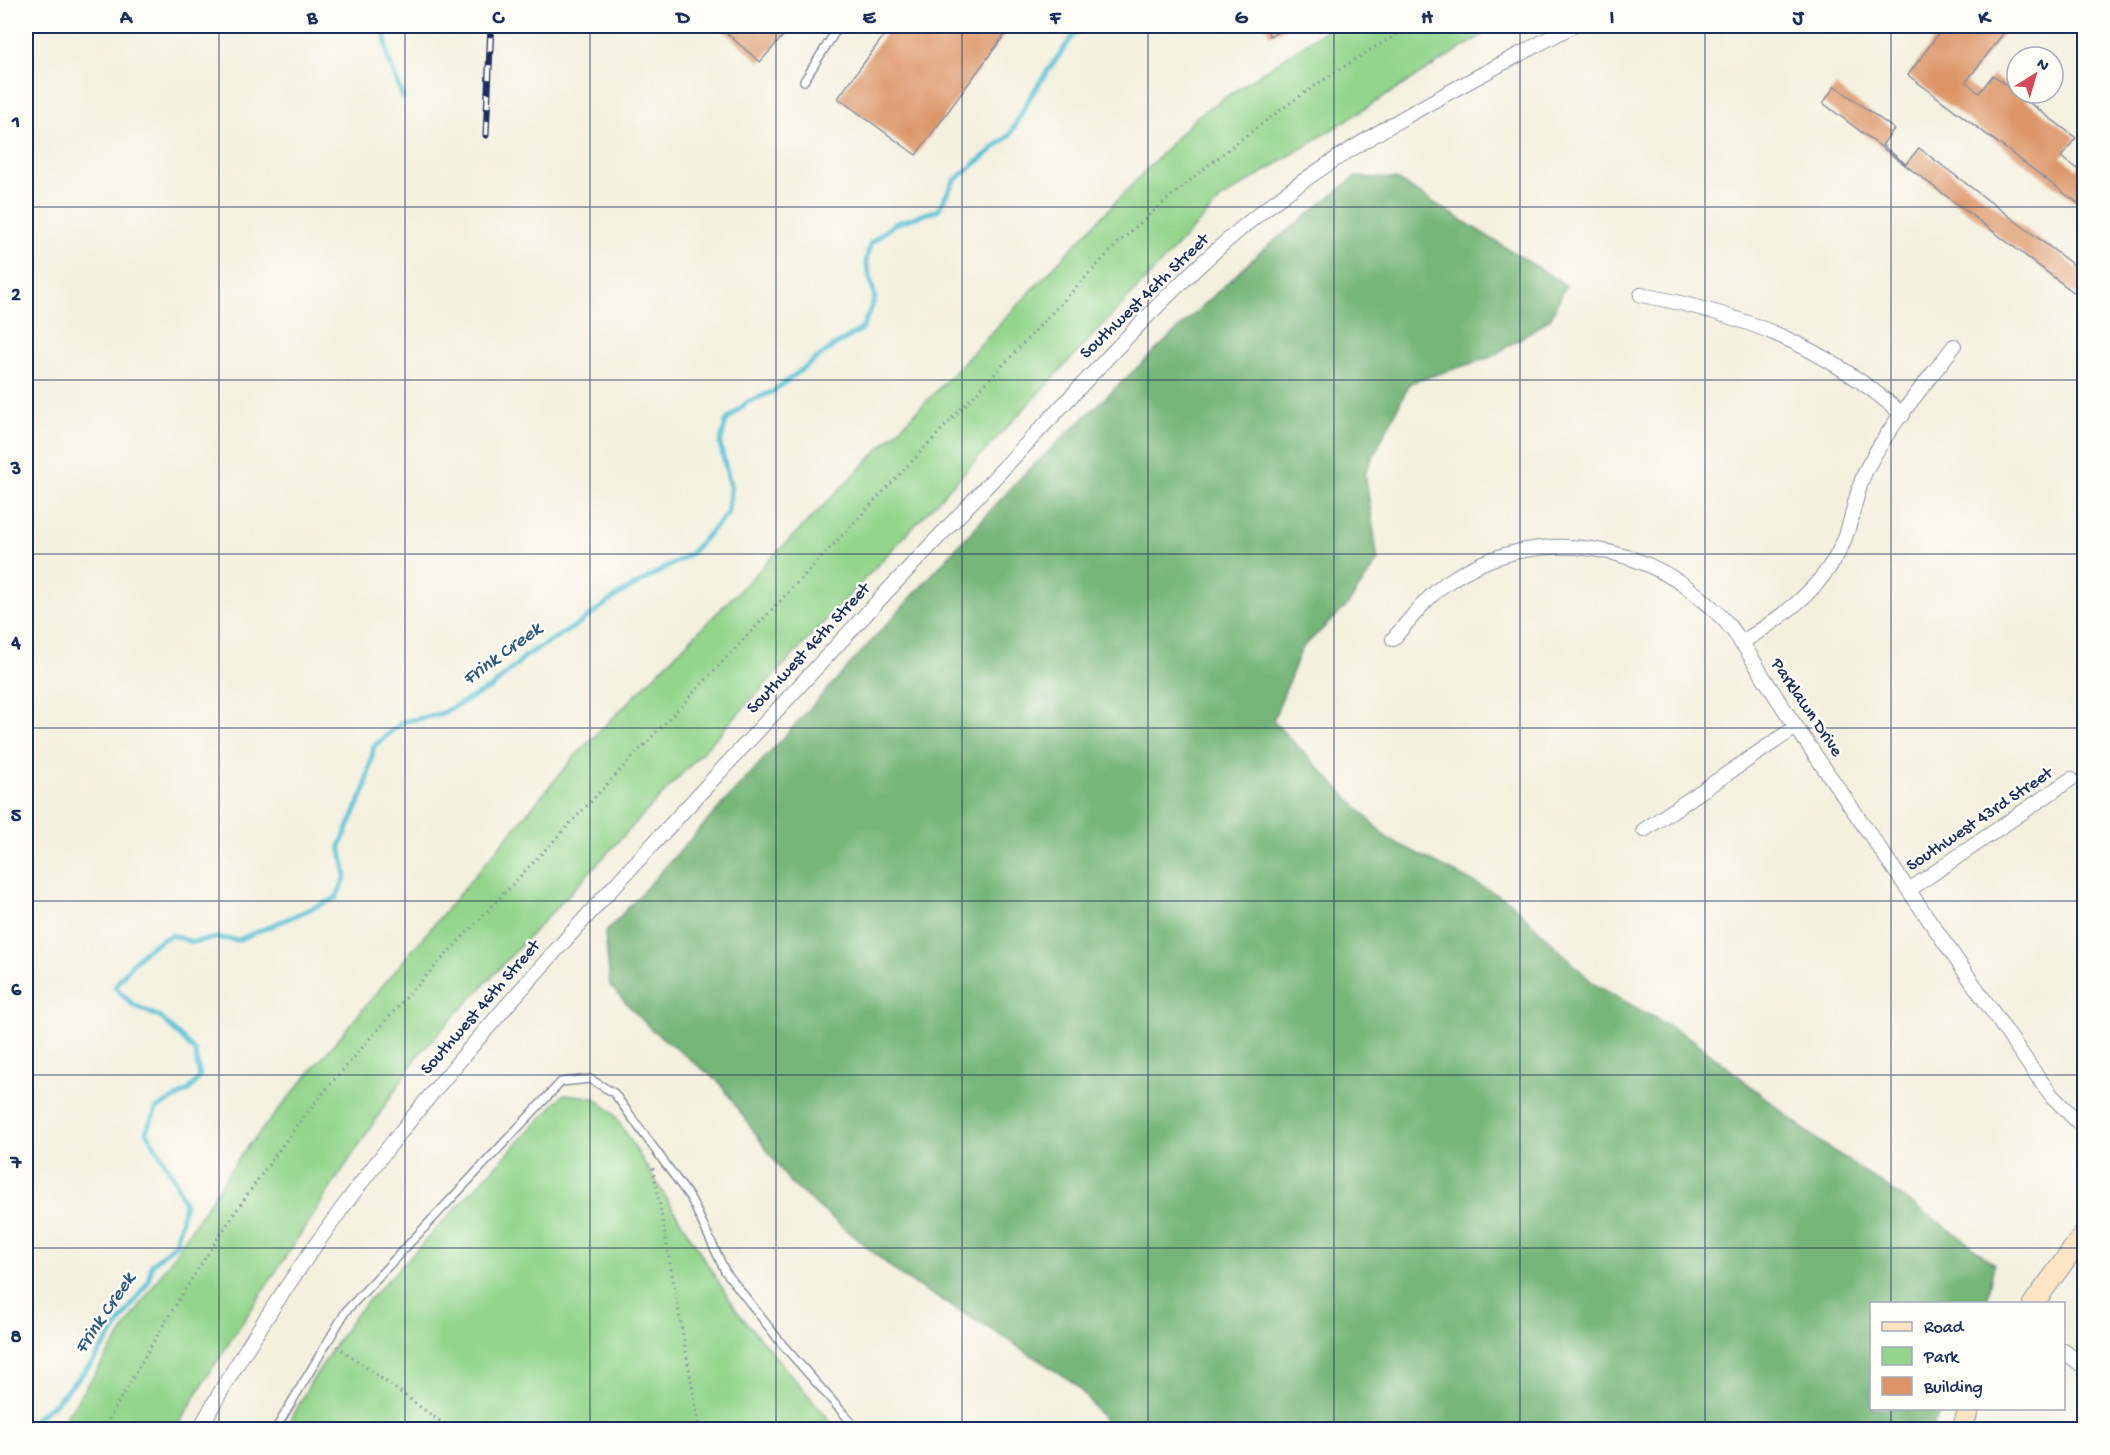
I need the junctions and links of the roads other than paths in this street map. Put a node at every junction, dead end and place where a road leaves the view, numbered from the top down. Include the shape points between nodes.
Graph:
1 (839, 26) edge
2 (1572, 26) edge
3 (804, 81) dead end
4 (1641, 295) dead end
5 (1954, 346) dead end
6 (1903, 415) junction
7 (1392, 639) dead end
8 (1742, 643) junction
9 (1796, 727) junction
10 (2072, 779) dead end
11 (1644, 830) dead end
12 (1909, 890) junction
13 (2085, 1128) edge
14 (2085, 1234) edge
15 (2034, 1302) edge
16 (2065, 1352) edge
17 (2085, 1367) edge
18 (1968, 1410) edge
19 (199, 1430) edge
20 (275, 1430) edge
21 (858, 1430) edge
22 (1962, 1430) edge

1 - 3 lane
2 - 19 street, Southwest 46th Street via 1330,162 1260,214 1119,345 801,684 449,1070 319,1239
4 - 6 street via 1711,310 1784,336 1827,358
5 - 6 street
6 - 8 street via 1865,473 1842,545 1822,578 1796,606
7 - 8 street, Parklawn Drive via 1431,595 1483,562 1532,548 1562,545 1603,549 1659,569 1696,592
8 - 9 street, Parklawn Drive
9 - 11 street
9 - 12 street, Parklawn Drive
10 - 12 street, Southwest 43rd Street
12 - 13 street, Parklawn Drive via 2032,1069 2052,1096
14 - 15 main road
16 - 17 street
18 - 22 main road
20 - 21 lane via 346,1311 561,1082 590,1079 614,1093 691,1199 725,1271 782,1344

